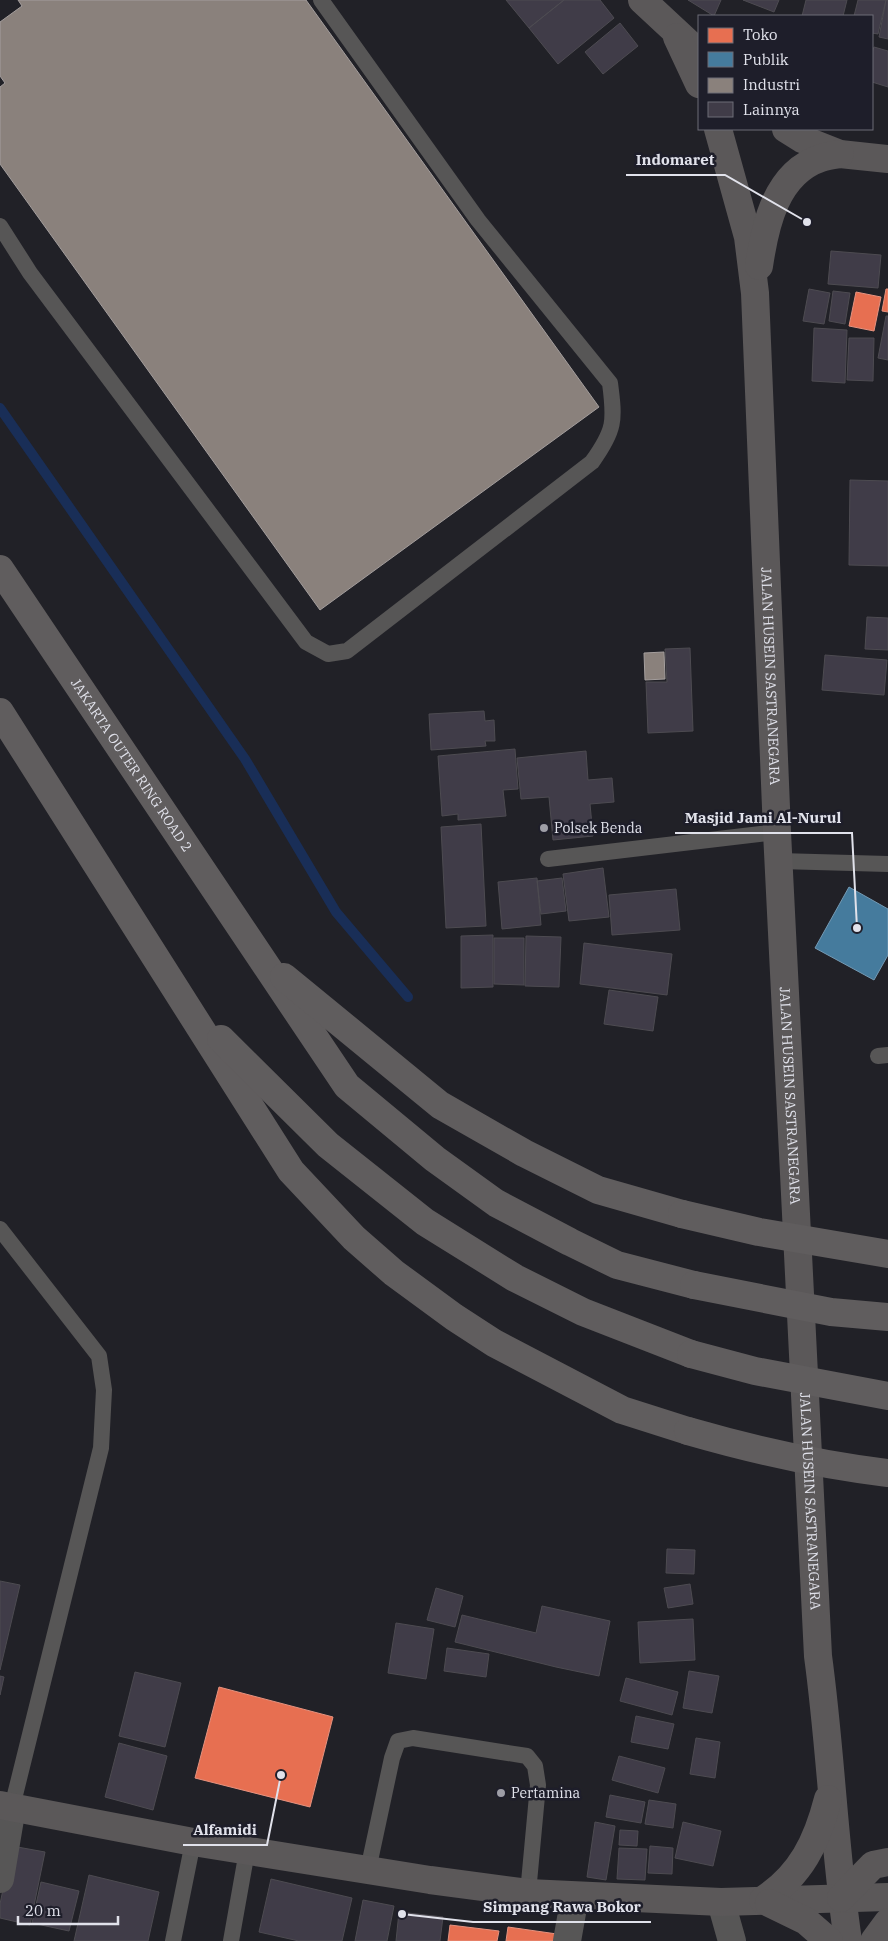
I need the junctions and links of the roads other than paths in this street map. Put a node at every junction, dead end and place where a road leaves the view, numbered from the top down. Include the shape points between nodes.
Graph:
1 (321, 0) edge
2 (642, 0) edge
3 (674, 32) junction
4 (698, 52) edge
5 (698, 82) edge
6 (718, 130) edge
7 (788, 130) edge
8 (840, 154) junction
9 (888, 159) edge
10 (0, 226) edge
11 (755, 293) junction
12 (0, 569) edge
13 (0, 712) edge
14 (778, 832) junction
15 (548, 859) dead end
16 (779, 860) junction
17 (888, 864) edge
18 (264, 960) junction
19 (186, 1005) junction
20 (0, 1229) edge
21 (888, 1254) edge
22 (888, 1317) edge
23 (888, 1396) edge
24 (888, 1473) edge
25 (831, 1783) junction
26 (6, 1806) edge
27 (193, 1842) junction
28 (247, 1851) junction
29 (888, 1862) edge
30 (368, 1870) junction
31 (0, 1879) edge
32 (528, 1893) junction
33 (575, 1896) junction
34 (888, 1897) edge
35 (841, 1898) junction
36 (760, 1900) junction
37 (725, 1902) junction
38 (888, 1922) edge
39 (174, 1941) edge
40 (231, 1941) edge
41 (567, 1941) edge
42 (732, 1941) edge
43 (829, 1941) edge
44 (848, 1941) edge
45 (874, 1941) edge

1 - 10 lane via 478,220 610,383 614,414 607,441 592,462 348,651 328,654 306,642 30,273
2 - 3 main road
3 - 4 main road
3 - 5 main road
6 - 11 main road, JALAN HUSEIN SASTRANEGARA via 748,237
7 - 8 main road, JALAN HUSEIN SASTRANEGARA
8 - 9 main road, JALAN HUSEIN SASTRANEGARA
8 - 11 main road, JALAN HUSEIN SASTRANEGARA via 821,158 789,178 766,225
11 - 14 main road, JALAN HUSEIN SASTRANEGARA
12 - 18 highway, JAKARTA OUTER RING ROAD 2
13 - 19 highway
14 - 15 lane
14 - 16 main road, JALAN HUSEIN SASTRANEGARA
16 - 17 lane
16 - 25 main road, JALAN HUSEIN SASTRANEGARA via 818,1656
18 - 21 highway, bridge via 440,1105 598,1190 759,1232
18 - 22 highway, JAKARTA OUTER RING ROAD 2, bridge via 348,1086 435,1159 496,1204 617,1265 694,1285 832,1312
19 - 23 highway, bridge via 328,1145 425,1222 515,1278 583,1312 691,1354 755,1371
19 - 24 highway, bridge via 291,1171 354,1238 394,1273 454,1317 494,1343 622,1410 752,1449
20 - 26 lane via 99,1356 104,1390 101,1448
25 - 35 main road, JALAN HUSEIN SASTRANEGARA
25 - 36 main road via 823,1818 802,1864 789,1880
26 - 27 main road
26 - 31 street
27 - 28 main road
27 - 39 lane
28 - 30 main road
28 - 40 lane
29 - 35 main road via 873,1865
30 - 32 main road
30 - 32 lane via 392,1758 398,1741 413,1738 527,1756 535,1766 538,1785
32 - 33 main road
33 - 37 main road
33 - 41 street
34 - 35 main road
35 - 36 main road
35 - 44 main road, JALAN HUSEIN SASTRANEGARA
36 - 37 main road
36 - 43 main road via 806,1921
37 - 42 street
38 - 45 main road

